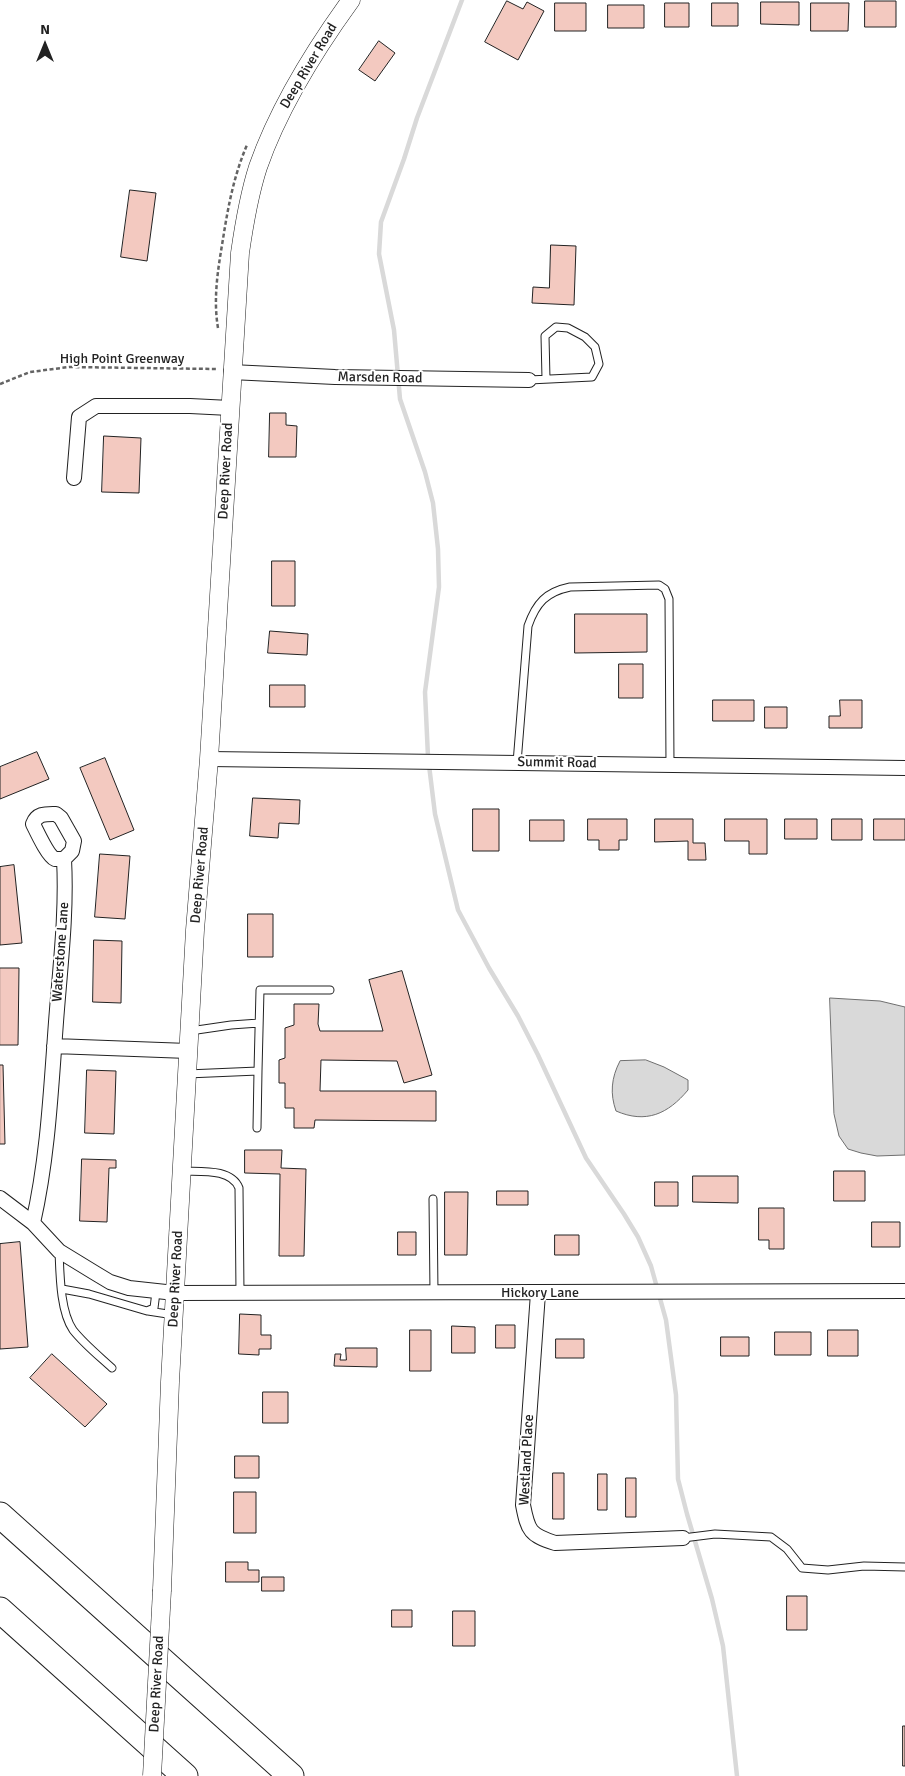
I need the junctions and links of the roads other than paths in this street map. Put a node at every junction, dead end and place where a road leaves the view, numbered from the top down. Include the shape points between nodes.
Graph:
1 (350, 0) edge
2 (224, 371) junction
3 (546, 379) junction
4 (529, 380) joint
5 (230, 408) junction
6 (74, 478) dead end
7 (209, 758) junction
8 (517, 763) junction
9 (670, 765) junction
10 (905, 768) edge
11 (64, 859) dead end
12 (330, 990) dead end
13 (259, 1023) junction
14 (190, 1031) junction
15 (54, 1046) junction
16 (188, 1051) junction
17 (258, 1071) junction
18 (187, 1074) junction
19 (257, 1128) dead end
20 (182, 1171) junction
21 (0, 1198) edge
22 (433, 1199) dead end
23 (32, 1222) junction
24 (59, 1251) junction
25 (62, 1289) junction
26 (905, 1291) edge
27 (156, 1292) junction
28 (175, 1293) junction
29 (240, 1293) junction
30 (434, 1293) junction
31 (538, 1293) junction
32 (147, 1311) junction
33 (174, 1315) junction
34 (112, 1368) dead end
35 (0, 1515) edge
36 (683, 1538) joint
37 (905, 1566) edge
38 (0, 1610) edge
39 (152, 1776) edge
40 (185, 1776) edge
41 (291, 1776) edge

1 - 2 street, Deep River Road via 294,87 258,169 244,224
2 - 4 street, Marsden Road via 335,377
2 - 5 street, Deep River Road
3 - 3 lane via 592,377 599,364 595,347 568,328 556,327 545,336
3 - 4 lane
5 - 6 street via 96,406 79,417
5 - 7 street, Deep River Road
7 - 8 street, Summit Road
7 - 14 street, Deep River Road
8 - 9 street, Summit Road
8 - 9 lane via 528,626 539,603 547,595 570,587 659,585 665,589 669,599
9 - 10 street, Summit Road
11 - 15 street, Waterstone Lane via 66,893
12 - 13 lane via 260,990
13 - 14 lane
13 - 17 lane
14 - 16 street, Deep River Road
15 - 16 street
15 - 23 street, Waterstone Lane via 40,1188
16 - 18 street, Deep River Road
17 - 18 lane
17 - 19 lane
18 - 20 street, Deep River Road
20 - 28 street, Deep River Road
20 - 29 lane via 224,1174 237,1182
21 - 23 street, Hickory Lane
22 - 30 lane
23 - 24 street, Hickory Lane
24 - 25 lane
24 - 27 street, Hickory Lane via 110,1282
25 - 32 lane
25 - 34 lane via 72,1328
26 - 31 street, Hickory Lane
27 - 28 street, Hickory Lane
27 - 32 lane via 154,1308
28 - 29 street, Hickory Lane
28 - 33 street, Deep River Road
29 - 30 street, Hickory Lane
30 - 31 street, Hickory Lane
31 - 36 street, Westland Place via 523,1505 526,1523 536,1536 555,1543
32 - 33 lane
33 - 39 street, Deep River Road, bridge
35 - 41 highway
36 - 37 lane via 715,1534 771,1536 802,1568 828,1570
38 - 40 highway

